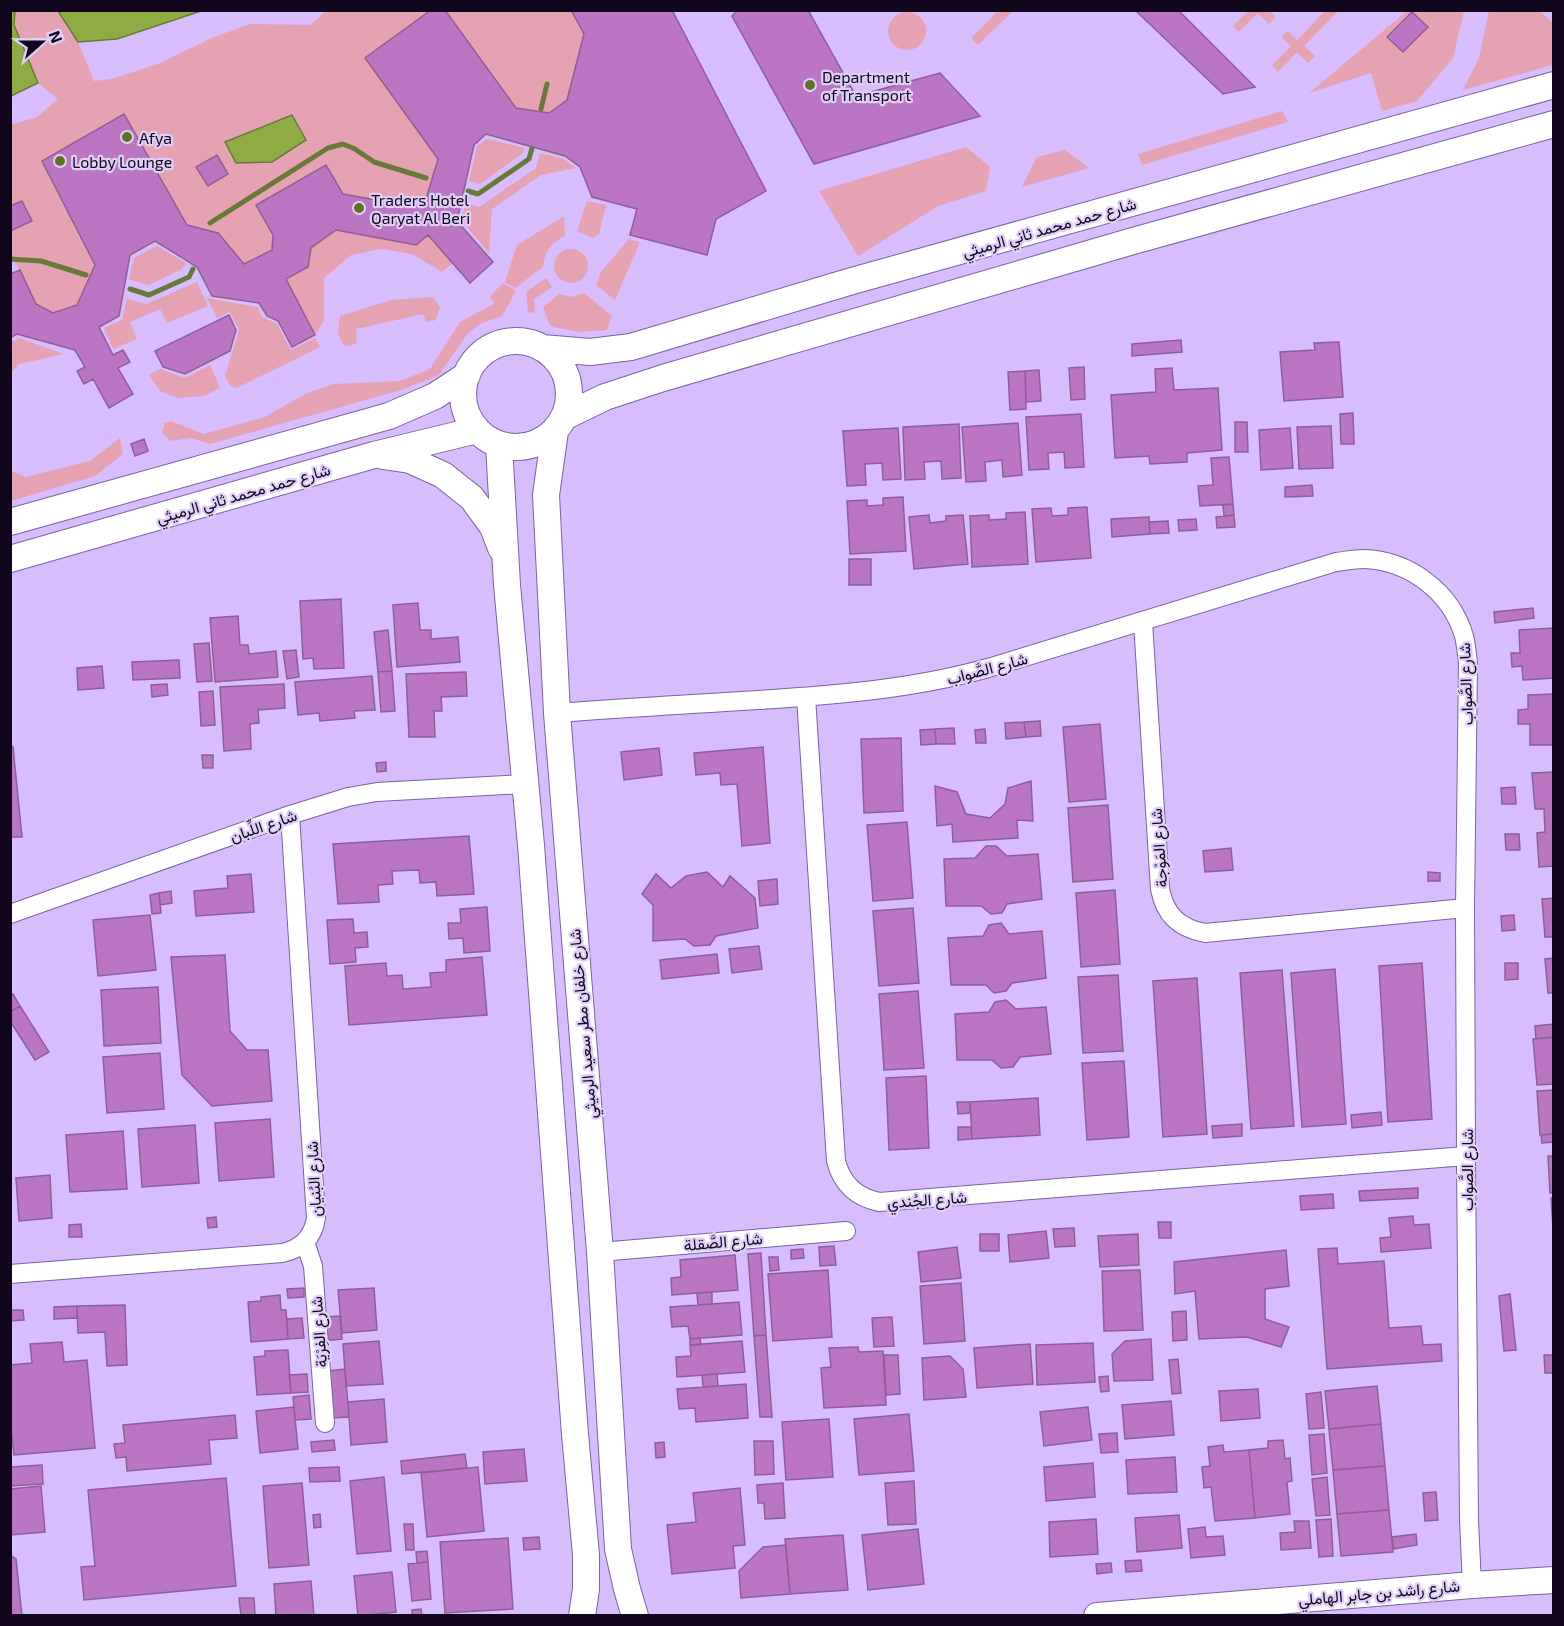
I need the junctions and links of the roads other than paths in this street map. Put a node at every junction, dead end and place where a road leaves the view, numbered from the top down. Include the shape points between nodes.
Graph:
1 (1554, 85) edge
2 (1554, 123) edge
3 (542, 348) junction
4 (467, 375) junction
5 (560, 424) junction
6 (477, 430) junction
7 (499, 445) junction
8 (374, 455) junction
9 (10, 522) edge
10 (10, 559) edge
11 (506, 562) junction
12 (1143, 622) junction
13 (807, 697) junction
14 (557, 713) junction
15 (525, 784) junction
16 (290, 815) junction
17 (1465, 909) junction
18 (10, 914) edge
19 (1466, 1156) junction
20 (846, 1231) dead end
21 (305, 1242) junction
22 (600, 1252) junction
23 (10, 1274) edge
24 (325, 1423) dead end
25 (1554, 1580) edge
26 (1472, 1585) junction
27 (582, 1616) edge
28 (635, 1616) edge
29 (1097, 1616) edge

1 - 3 main road, شارع حمد محمد ثاني الرميثي via 630,347 590,352
2 - 5 main road via 663,378 605,397
3 - 4 main road via 528,342 498,344 485,351
3 - 5 main road via 555,358 569,386 569,402
4 - 6 main road via 464,404
4 - 9 main road via 435,396 389,416
5 - 7 main road via 543,441 529,446
5 - 14 main road, شارع خلفان مطر سعيد الرميثي via 546,495
6 - 7 main road
6 - 8 main road, شارع حمد محمد ثاني الرميثي
7 - 11 main road
8 - 10 main road, شارع حمد محمد ثاني الرميثي
8 - 11 main road via 410,460 443,475 472,498 494,527
11 - 15 main road
12 - 13 street, شارع الصَّواب via 955,677 905,687
12 - 17 street, شارع المَوْجة via 1161,889 1166,907 1178,922 1205,933
12 - 17 street, شارع الصَّواب via 1336,562 1363,559 1390,562 1415,573 1436,590 1453,611 1464,636 1468,663
13 - 14 street, شارع الصَّواب
13 - 19 street, شارع الجُندي via 836,1161 843,1180 859,1196 879,1202
14 - 22 main road, شارع خلفان مطر سعيد الرميثي
15 - 16 street, شارع اللِّبان via 376,792
15 - 27 main road via 586,1555
16 - 18 street, شارع اللِّبان
16 - 21 street, شارع البُنيان via 316,1218
17 - 19 street, شارع الصَّواب
19 - 26 street, شارع الصَّواب
20 - 22 street, شارع الصَّقلة
21 - 23 street, شارع البُنيان via 282,1253
21 - 24 street, شارع الفِرْيَة via 313,1266
22 - 28 main road, شارع خلفان مطر سعيد الرميثي via 618,1549
25 - 26 main road, شارع راشد بن جابر الهاملي
26 - 29 main road, شارع راشد بن جابر الهاملي

